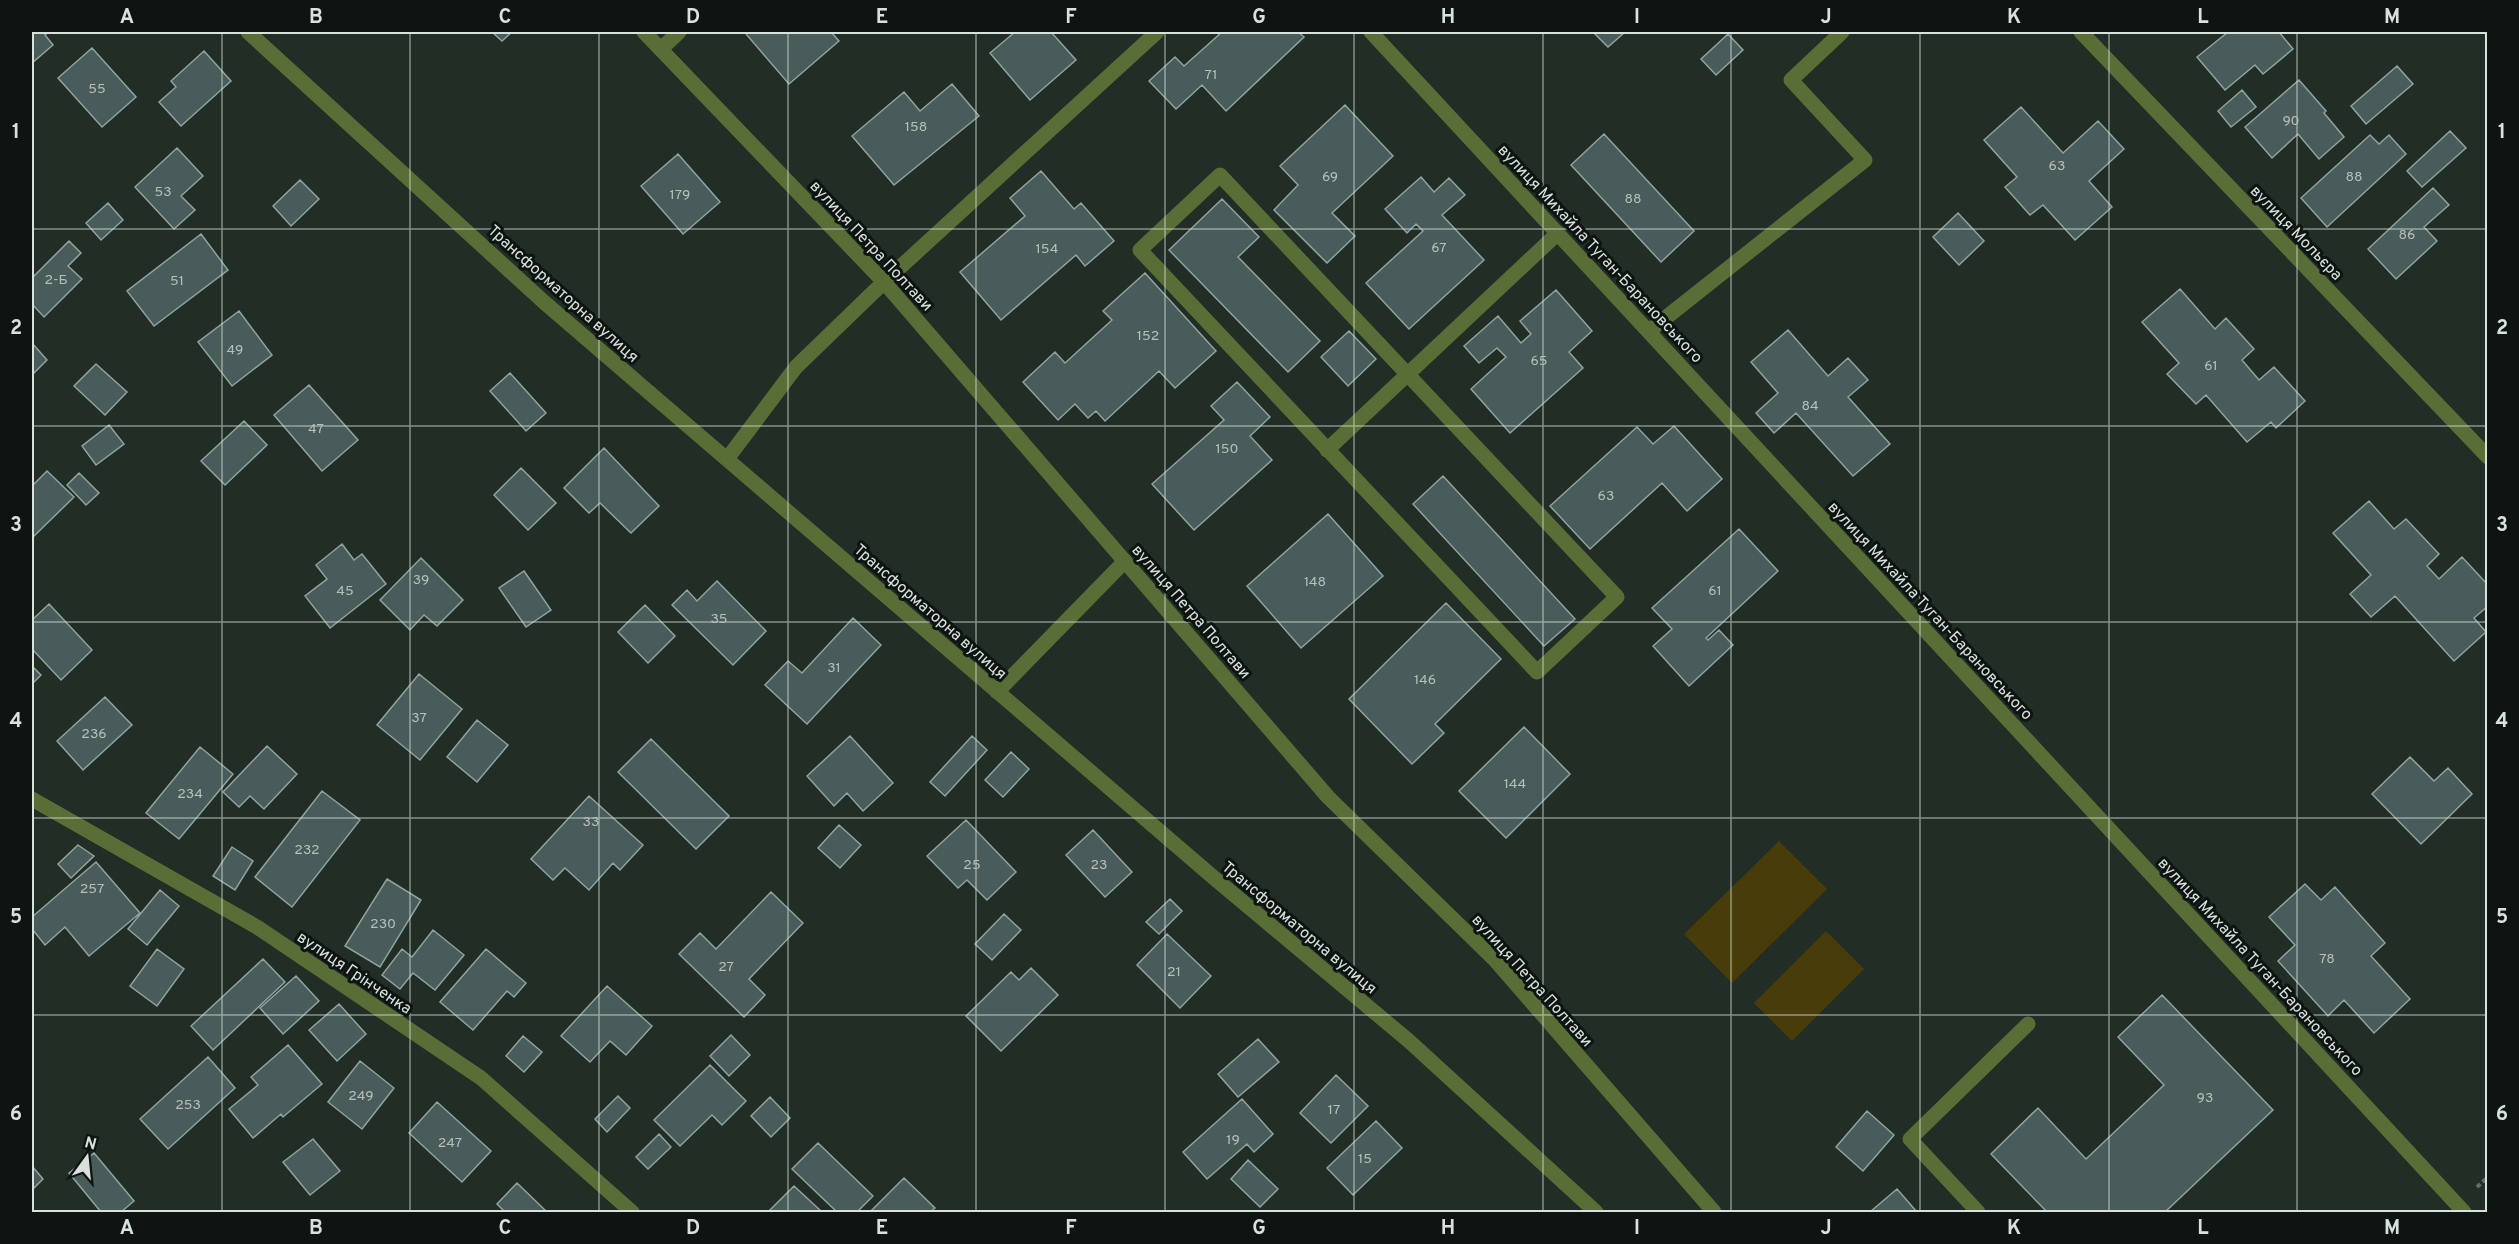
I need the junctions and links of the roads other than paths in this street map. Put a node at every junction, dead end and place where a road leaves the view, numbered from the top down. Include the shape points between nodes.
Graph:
1 (248, 32) edge
2 (644, 32) edge
3 (679, 32) edge
4 (1157, 32) edge
5 (1371, 32) edge
6 (1842, 32) edge
7 (2081, 32) edge
8 (661, 49) junction
9 (1558, 233) junction
10 (884, 282) junction
11 (1649, 331) junction
12 (1408, 374) junction
13 (1327, 450) junction
14 (2487, 457) edge
15 (727, 459) junction
16 (1125, 561) junction
17 (997, 692) junction
18 (32, 799) edge
19 (2028, 1024) dead end
20 (632, 1212) edge
21 (1596, 1212) edge
22 (1714, 1212) edge
23 (1978, 1212) edge
24 (2464, 1212) edge

1 - 15 street, Трансформаторна вулиця via 545,303
2 - 8 street, вулиця Петра Полтави
3 - 8 street
4 - 10 street
5 - 9 street, вулиця Михайла Туган-Барановського
6 - 11 street via 1791,81 1865,160
7 - 14 street, вулиця Мольєра
8 - 10 street, вулиця Петра Полтави
9 - 11 street, вулиця Михайла Туган-Барановського
9 - 12 street
10 - 15 street via 796,367
10 - 16 street, вулиця Петра Полтави
11 - 24 street, вулиця Михайла Туган-Барановського
12 - 13 street
12 - 13 street via 1220,175 1140,250
12 - 13 street via 1617,597 1537,672
15 - 17 street, Трансформаторна вулиця
16 - 17 street
16 - 22 street, вулиця Петра Полтави via 1328,797 1496,961
17 - 21 street, Трансформаторна вулиця via 1409,1041
18 - 20 street, вулиця Грінченка via 257,927 481,1078
19 - 23 street via 1910,1139

